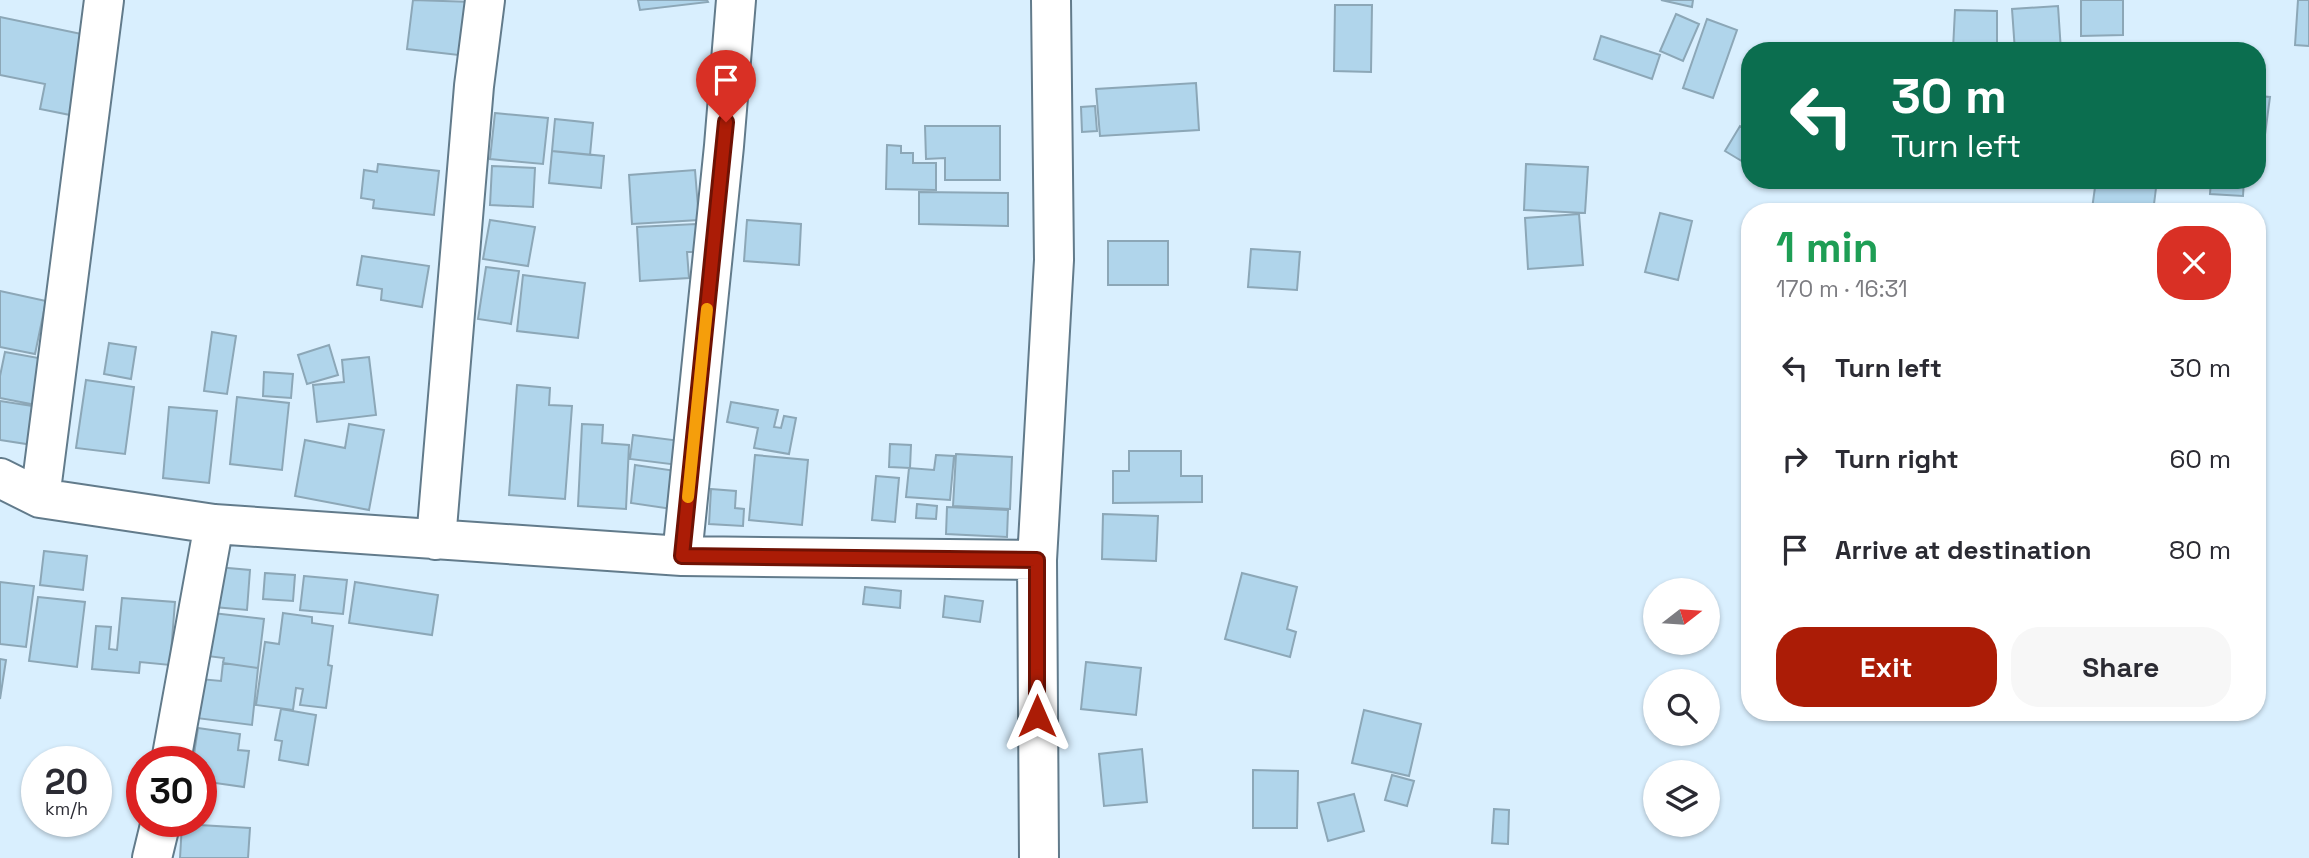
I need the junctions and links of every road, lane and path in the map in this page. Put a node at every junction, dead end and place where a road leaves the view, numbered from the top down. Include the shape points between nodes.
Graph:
1 (104, 0) edge
2 (485, 0) edge
3 (736, 0) edge
4 (1051, 0) edge
5 (0, 478) edge
6 (40, 498) junction
7 (214, 524) junction
8 (436, 540) junction
9 (682, 556) junction
10 (1037, 560) junction
11 (174, 746) edge
12 (157, 837) edge
13 (152, 858) edge
14 (1039, 858) edge

1 - 6 street
2 - 8 street
3 - 9 street
4 - 10 street via 1054,260
5 - 6 street
6 - 7 street
7 - 8 street
7 - 11 street
8 - 9 street
9 - 10 street
10 - 14 street
12 - 13 street

